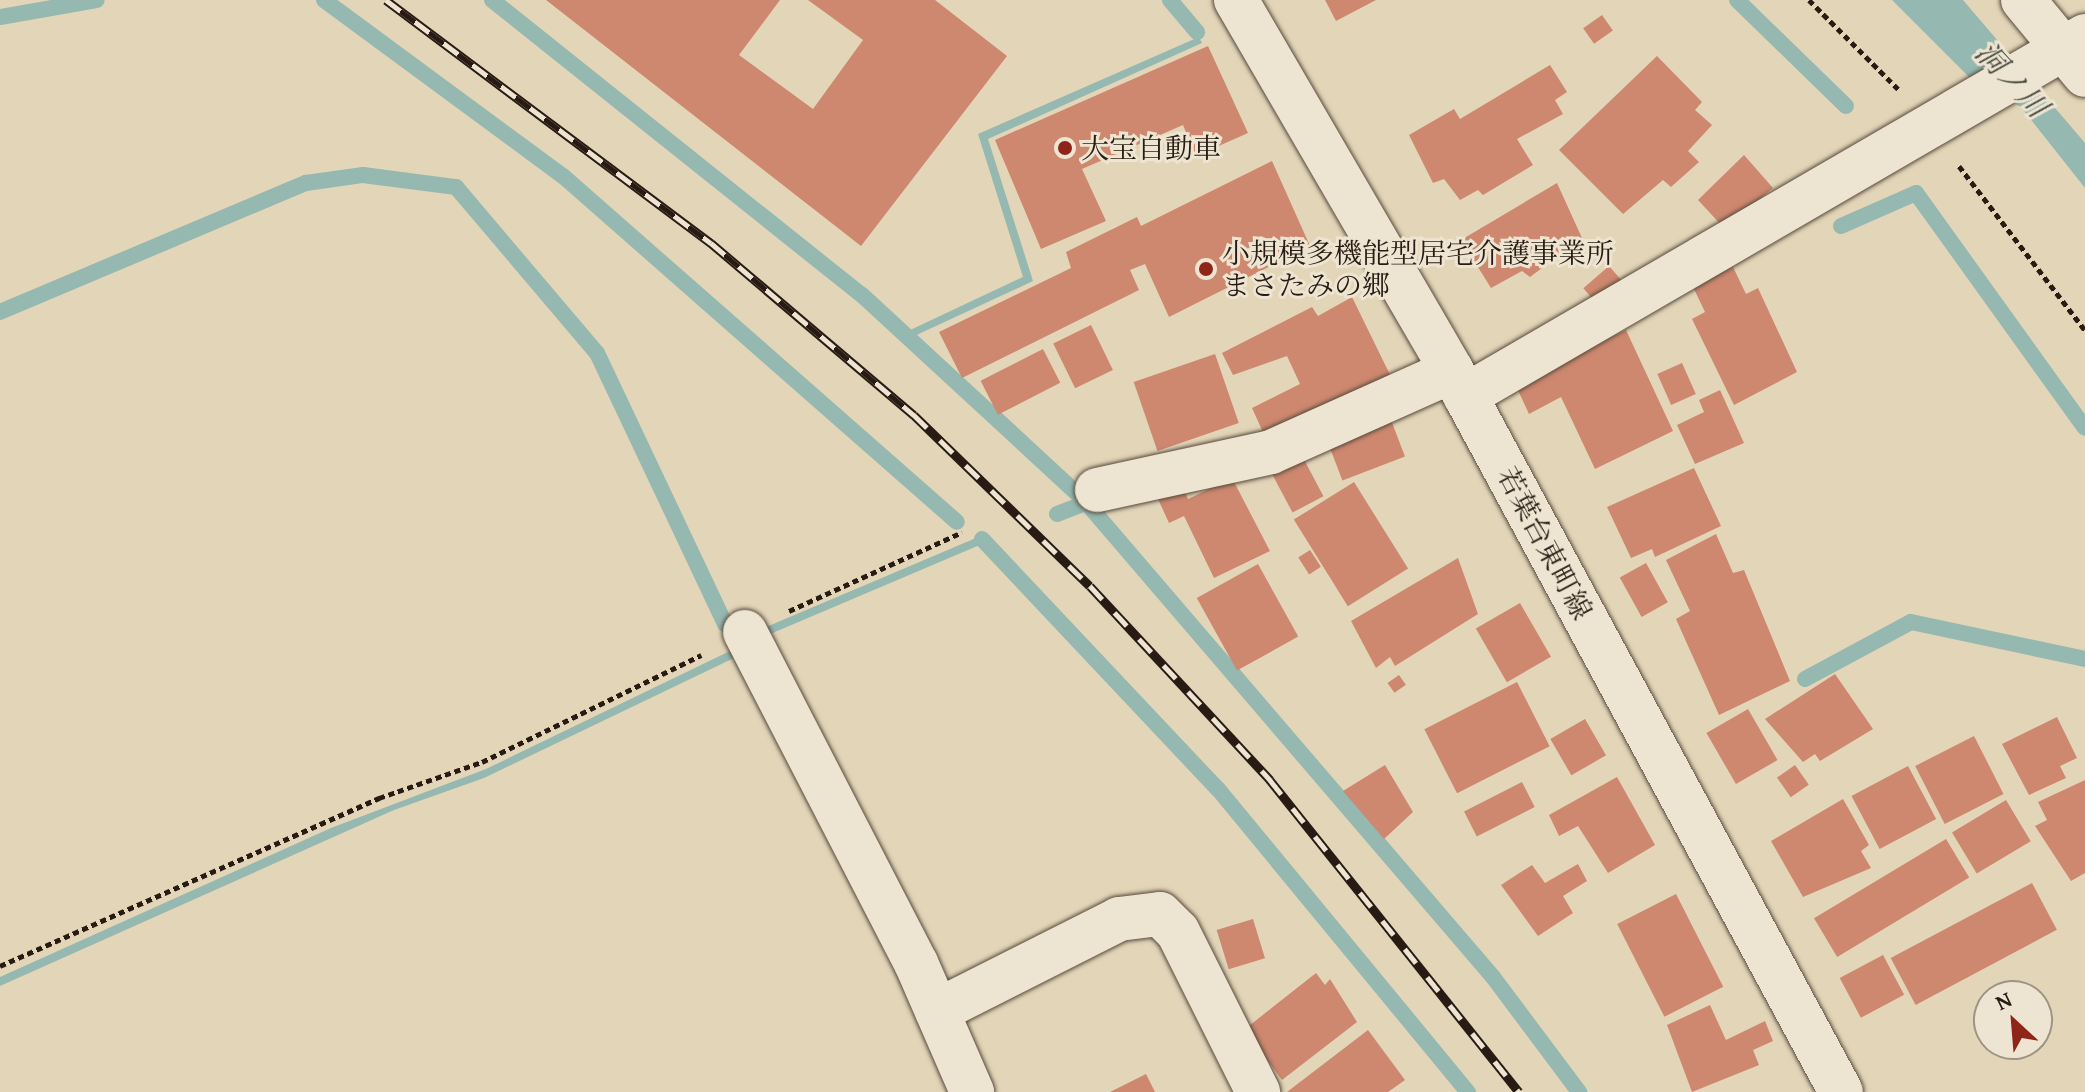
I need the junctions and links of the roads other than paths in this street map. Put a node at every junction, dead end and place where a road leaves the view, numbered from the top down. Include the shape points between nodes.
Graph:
1 (1236, 0) edge
2 (2023, 0) edge
3 (2069, 55) edge
4 (1458, 383) junction
5 (1097, 490) dead end
6 (745, 632) road end
7 (937, 1011) junction
8 (972, 1092) edge
9 (1258, 1092) edge
10 (1841, 1092) edge

1 - 4 street, 若葉台東町線
2 - 3 street
3 - 4 street
4 - 5 street via 1271,452
4 - 10 street, 若葉台東町線
6 - 7 street
7 - 8 street
7 - 9 street via 1119,919 1160,914 1178,932

